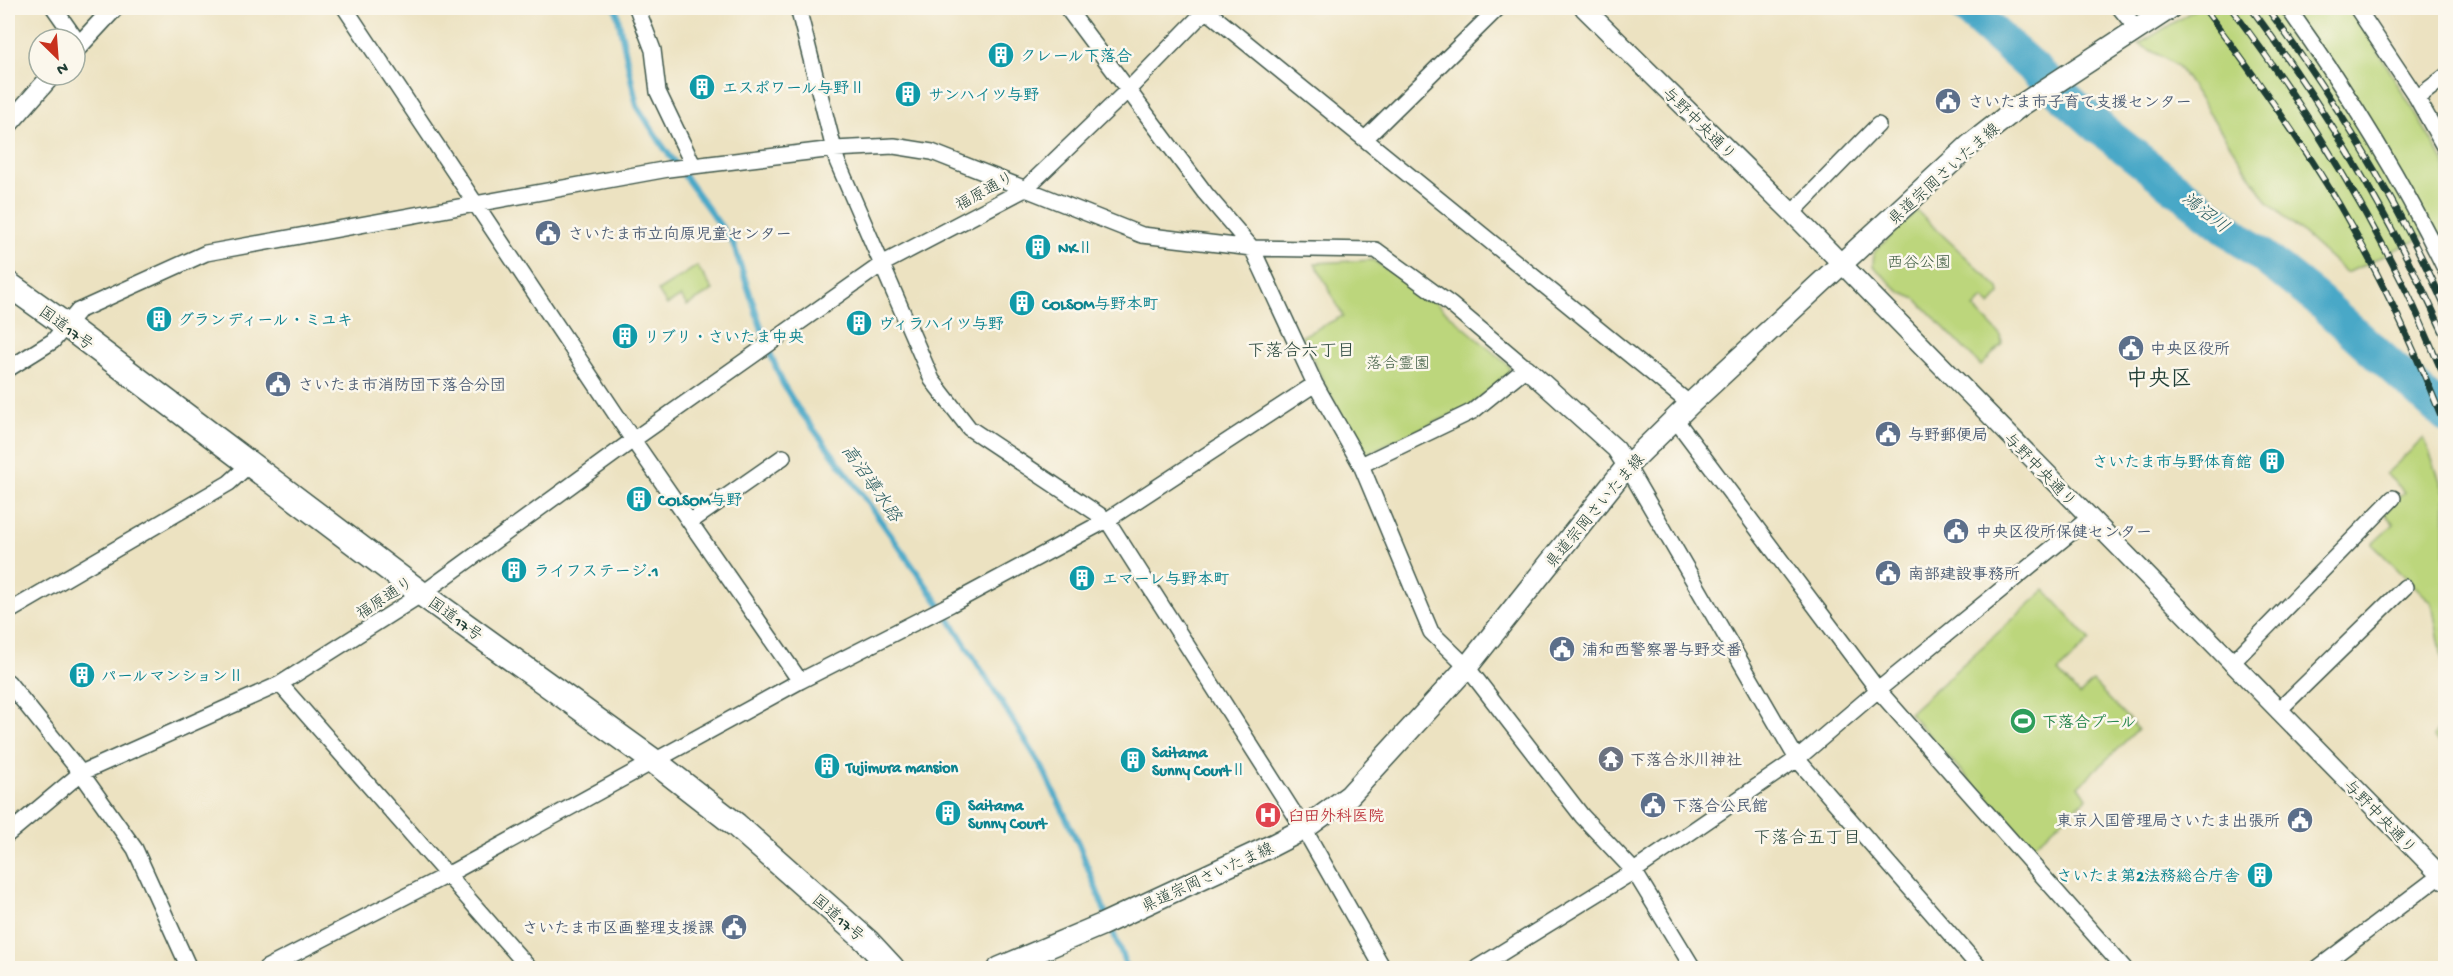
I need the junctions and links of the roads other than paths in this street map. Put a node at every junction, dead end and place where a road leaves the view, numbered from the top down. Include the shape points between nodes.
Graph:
1 (54, 8) edge
2 (114, 8) edge
3 (345, 8) edge
4 (637, 8) edge
5 (798, 8) edge
6 (1067, 8) edge
7 (1498, 8) edge
8 (1584, 8) edge
9 (2120, 8) edge
10 (2170, 8) edge
11 (2288, 8) edge
12 (2357, 8) edge
13 (1207, 9) edge
14 (65, 27) edge
15 (2137, 29) junction
16 (87, 36) edge
17 (2445, 76) edge
18 (41, 87) edge
19 (1128, 90) junction
20 (2417, 98) junction
21 (8, 125) edge
22 (1878, 125) dead end
23 (1365, 139) junction
24 (834, 149) junction
25 (2445, 150) edge
26 (691, 166) junction
27 (1025, 189) junction
28 (476, 205) junction
29 (1792, 213) junction
30 (1252, 248) junction
31 (882, 264) junction
32 (1842, 265) junction
33 (2445, 271) edge
34 (8, 284) edge
35 (67, 326) junction
36 (1526, 368) junction
37 (8, 369) edge
38 (1315, 384) junction
39 (1690, 405) junction
40 (1675, 419) junction
41 (633, 440) junction
42 (783, 457) dead end
43 (250, 464) junction
44 (1361, 465) junction
45 (1627, 466) junction
46 (2393, 498) dead end
47 (2089, 518) junction
48 (1107, 520) junction
49 (690, 522) junction
50 (2405, 587) dead end
51 (422, 594) junction
52 (8, 612) edge
53 (2231, 664) junction
54 (1467, 667) junction
55 (800, 681) junction
56 (8, 682) edge
57 (280, 684) junction
58 (1878, 690) junction
59 (2278, 711) junction
60 (1797, 759) junction
61 (655, 762) junction
62 (81, 773) junction
63 (1304, 829) junction
64 (8, 834) edge
65 (1634, 871) junction
66 (447, 874) junction
67 (2443, 876) edge
68 (189, 969) edge
69 (266, 969) edge
70 (530, 969) edge
71 (892, 969) edge
72 (999, 969) edge
73 (1383, 969) edge
74 (1477, 969) edge
75 (1693, 969) edge
76 (1980, 969) edge
77 (2124, 969) edge
78 (2318, 969) edge

1 - 14 street
2 - 16 street
3 - 28 street
4 - 26 street via 653,50 658,92
5 - 24 street
6 - 19 street
7 - 23 street
8 - 29 street, 与野中央通り
9 - 15 street
10 - 15 main road, 県道宗岡さいたま線
11 - 33 street via 2366,125
12 - 20 street
13 - 19 street, 福原通り
13 - 23 street
15 - 32 main road, 県道宗岡さいたま線 via 2020,106 1970,145
17 - 20 street
18 - 21 street
19 - 27 street, 福原通り
19 - 30 street via 1205,193
20 - 25 street
22 - 29 street
23 - 39 street
24 - 26 street
24 - 27 street via 917,148
24 - 31 street
26 - 28 street
27 - 30 street via 1142,235
27 - 31 street, 福原通り
28 - 35 street via 206,253 78,311
28 - 41 street
29 - 32 street, 与野中央通り
30 - 36 street via 1376,250 1450,304
30 - 38 street
31 - 41 street, 福原通り
31 - 48 street via 933,380 969,428
32 - 39 main road, 県道宗岡さいたま線
32 - 47 street, 与野中央通り
34 - 35 highway, 国道17号
35 - 37 street via 46,347
35 - 43 highway, 国道17号
36 - 44 street via 1473,411
36 - 45 street via 1616,449
38 - 44 street
38 - 48 street
39 - 40 main road, 県道宗岡さいたま線
40 - 45 main road, 県道宗岡さいたま線
40 - 58 street
41 - 49 street
41 - 51 street, 福原通り
42 - 49 street
43 - 51 highway, 国道17号
43 - 52 street via 229,483
44 - 54 street via 1431,632
45 - 54 main road, 県道宗岡さいたま線
45 - 60 street
46 - 53 street
47 - 53 street, 与野中央通り
47 - 58 street
48 - 55 street
48 - 63 street
49 - 55 street
50 - 59 street
51 - 57 street, 福原通り
51 - 61 highway, 国道17号
53 - 59 street, 与野中央通り
54 - 63 main road, 県道宗岡さいたま線 via 1349,796
54 - 65 street via 1582,816
55 - 61 street
56 - 62 street
57 - 62 street, 福原通り
57 - 66 street
58 - 60 street
58 - 77 street
59 - 67 street, 与野中央通り
60 - 65 street
60 - 76 street
61 - 66 street
61 - 71 highway, 国道17号 via 736,825 867,941
62 - 64 street, 福原通り
62 - 68 street via 135,849
63 - 72 main road, 県道宗岡さいたま線
63 - 73 street
65 - 74 street
65 - 75 street
66 - 69 street
66 - 70 street
67 - 78 street

